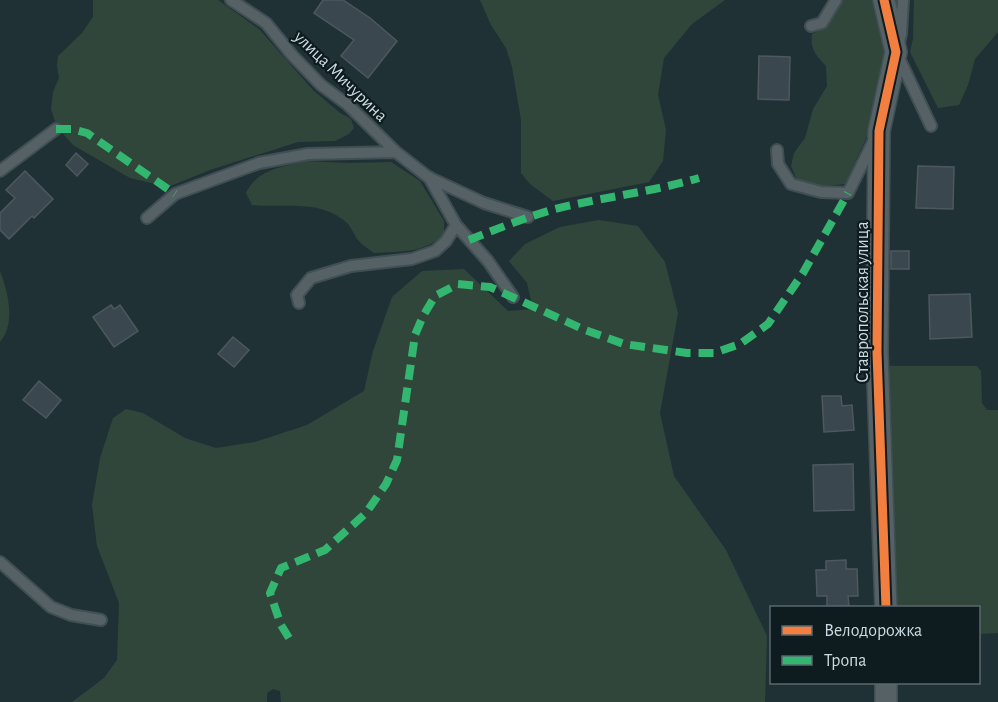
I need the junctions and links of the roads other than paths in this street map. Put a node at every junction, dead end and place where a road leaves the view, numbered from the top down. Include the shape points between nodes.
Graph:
1 (231, 0) edge
2 (836, 0) edge
3 (884, 0) edge
4 (903, 0) edge
5 (811, 26) dead end
6 (896, 52) junction
7 (931, 126) dead end
8 (56, 129) dead end
9 (879, 130) junction
10 (777, 150) dead end
11 (396, 152) junction
12 (0, 171) edge
13 (428, 177) junction
14 (528, 217) dead end
15 (147, 218) dead end
16 (456, 225) junction
17 (513, 297) dead end
18 (299, 303) dead end
19 (0, 562) edge
20 (886, 606) edge
21 (101, 620) dead end
22 (886, 684) edge
23 (886, 702) edge

1 - 11 lane, улица Мичурина via 266,23 321,85 348,105
2 - 5 lane via 822,23
3 - 6 street, Ставропольская улица
4 - 6 lane
6 - 7 lane
6 - 9 street, Ставропольская улица
8 - 12 lane
9 - 10 lane via 848,193 821,192 791,184 778,164
9 - 20 street, Ставропольская улица via 877,352
11 - 13 lane, улица Мичурина
11 - 15 lane via 308,154 259,163 175,194
13 - 14 lane via 484,203
13 - 16 lane
16 - 17 lane
16 - 18 lane via 435,251 412,259 351,266 310,278 297,295
19 - 21 lane via 51,607
22 - 23 street

